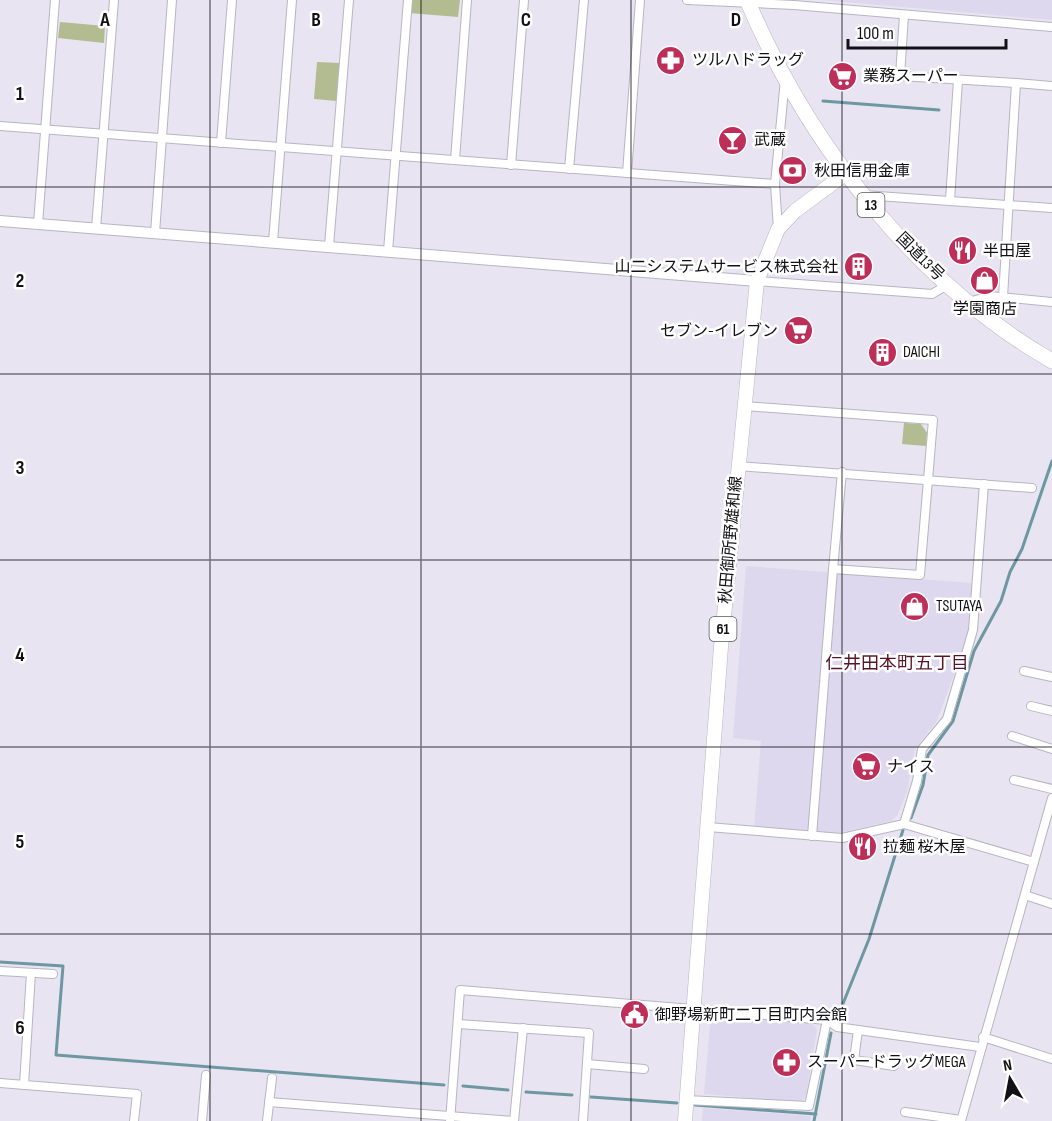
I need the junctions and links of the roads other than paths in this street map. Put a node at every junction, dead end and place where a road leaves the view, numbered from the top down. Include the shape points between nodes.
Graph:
1 (55, 0) edge
2 (114, 0) edge
3 (172, 0) edge
4 (232, 0) edge
5 (292, 0) edge
6 (349, 0) edge
7 (408, 0) edge
8 (467, 0) edge
9 (524, 0) edge
10 (584, 0) edge
11 (640, 0) edge
12 (687, 0) edge
13 (748, 2) edge
14 (794, 3) edge
15 (904, 15) junction
16 (1052, 27) edge
17 (785, 79) junction
18 (958, 80) junction
19 (1016, 83) junction
20 (1052, 87) edge
21 (0, 126) edge
22 (45, 130) junction
23 (103, 134) junction
24 (161, 138) junction
25 (221, 142) junction
26 (281, 147) junction
27 (338, 151) junction
28 (395, 156) junction
29 (455, 160) junction
30 (511, 165) junction
31 (570, 169) junction
32 (627, 173) junction
33 (845, 174) junction
34 (775, 184) junction
35 (862, 195) junction
36 (950, 200) junction
37 (1007, 204) junction
38 (1052, 208) edge
39 (0, 221) edge
40 (38, 224) junction
41 (96, 229) junction
42 (778, 229) junction
43 (155, 233) junction
44 (273, 242) junction
45 (329, 246) junction
46 (388, 251) junction
47 (757, 281) junction
48 (947, 285) junction
49 (1003, 297) junction
50 (969, 302) junction
51 (1052, 302) edge
52 (1052, 361) edge
53 (744, 405) junction
54 (738, 466) junction
55 (842, 472) junction
56 (928, 480) junction
57 (984, 484) junction
58 (1032, 488) dead end
59 (834, 569) junction
60 (1024, 671) dead end
61 (1052, 677) edge
62 (1030, 706) dead end
63 (1052, 711) edge
64 (1012, 736) dead end
65 (1052, 749) edge
66 (1014, 780) dead end
67 (1052, 789) edge
68 (1052, 802) edge
69 (904, 824) junction
70 (708, 827) junction
71 (812, 836) junction
72 (1034, 862) junction
73 (1025, 895) junction
74 (1052, 904) edge
75 (0, 971) edge
76 (31, 973) junction
77 (53, 974) dead end
78 (693, 1008) junction
79 (827, 1020) junction
80 (458, 1024) junction
81 (523, 1028) junction
82 (858, 1030) junction
83 (983, 1037) junction
84 (980, 1047) junction
85 (1052, 1059) edge
86 (587, 1064) junction
87 (894, 1066) dead end
88 (644, 1069) dead end
89 (206, 1075) dead end
90 (272, 1078) dead end
91 (0, 1083) edge
92 (24, 1085) junction
93 (686, 1100) junction
94 (269, 1102) junction
95 (905, 1112) dead end
96 (451, 1119) edge
97 (134, 1121) edge
98 (202, 1121) edge
99 (267, 1121) edge
100 (514, 1121) edge
101 (583, 1121) edge
102 (685, 1121) edge
103 (961, 1121) edge

1 - 22 street
2 - 23 street
3 - 24 street
4 - 25 street
5 - 26 street
6 - 27 street
7 - 28 street
8 - 29 street
9 - 30 street
10 - 31 street
11 - 32 street
12 - 13 street
13 - 14 street
13 - 17 highway, 国道13号 / 13
14 - 15 street
15 - 16 street
15 - 18 street via 900,76
17 - 33 highway, 国道13号 / 13
17 - 34 street
18 - 19 street
18 - 36 street
19 - 20 street
19 - 37 street
21 - 22 street
22 - 23 street
22 - 40 street
23 - 24 street
23 - 41 street
24 - 25 street
24 - 43 street
25 - 26 street
26 - 27 street
26 - 44 street
27 - 28 street
27 - 45 street
28 - 29 street
28 - 46 street
29 - 30 street
30 - 31 street
31 - 32 street
32 - 34 street
33 - 35 highway, 国道13号 / 13
33 - 42 main road, 秋田御所野雄和線 / 61 via 795,211
34 - 42 street
35 - 36 street
35 - 48 highway, 国道13号 / 13
36 - 37 street
37 - 38 street
37 - 49 street
39 - 40 street
40 - 41 street
41 - 43 street
42 - 47 main road, 秋田御所野雄和線 / 61
43 - 44 street
44 - 45 street
45 - 46 street
46 - 47 street
47 - 48 street via 932,294
47 - 53 main road, 秋田御所野雄和線 / 61
48 - 50 highway, 国道13号 / 13
49 - 50 street via 989,296
49 - 51 street
50 - 52 highway, 国道13号 / 13
53 - 54 main road, 秋田御所野雄和線 / 61
53 - 56 street via 933,420
54 - 55 street
54 - 70 main road, 秋田御所野雄和線 / 61
55 - 56 street
55 - 59 street
56 - 57 street
56 - 59 street via 920,575
57 - 58 street
57 - 69 street via 973,630 947,718 922,749
59 - 71 street
60 - 61 street
62 - 63 street
64 - 65 street
66 - 67 street
68 - 72 street
69 - 71 street via 842,838
69 - 72 street
70 - 71 street
70 - 78 main road, 秋田御所野雄和線 / 61
72 - 73 street
73 - 74 street
73 - 83 street
75 - 76 street
76 - 77 street
76 - 92 street
78 - 79 street
78 - 80 street via 460,990
78 - 93 main road, 秋田御所野雄和線 / 61
79 - 82 street via 837,1027
79 - 93 street via 809,1106
80 - 81 street
80 - 96 street
81 - 86 street via 589,1033
81 - 100 street
82 - 84 street
82 - 87 street via 854,1060
83 - 84 street
83 - 85 street
84 - 103 street
86 - 88 street
86 - 101 street
89 - 98 street
90 - 94 street
91 - 92 street
92 - 97 street via 137,1094
93 - 102 main road, 秋田御所野雄和線 / 61
94 - 96 street
94 - 99 street
95 - 103 street
96 - 100 street

